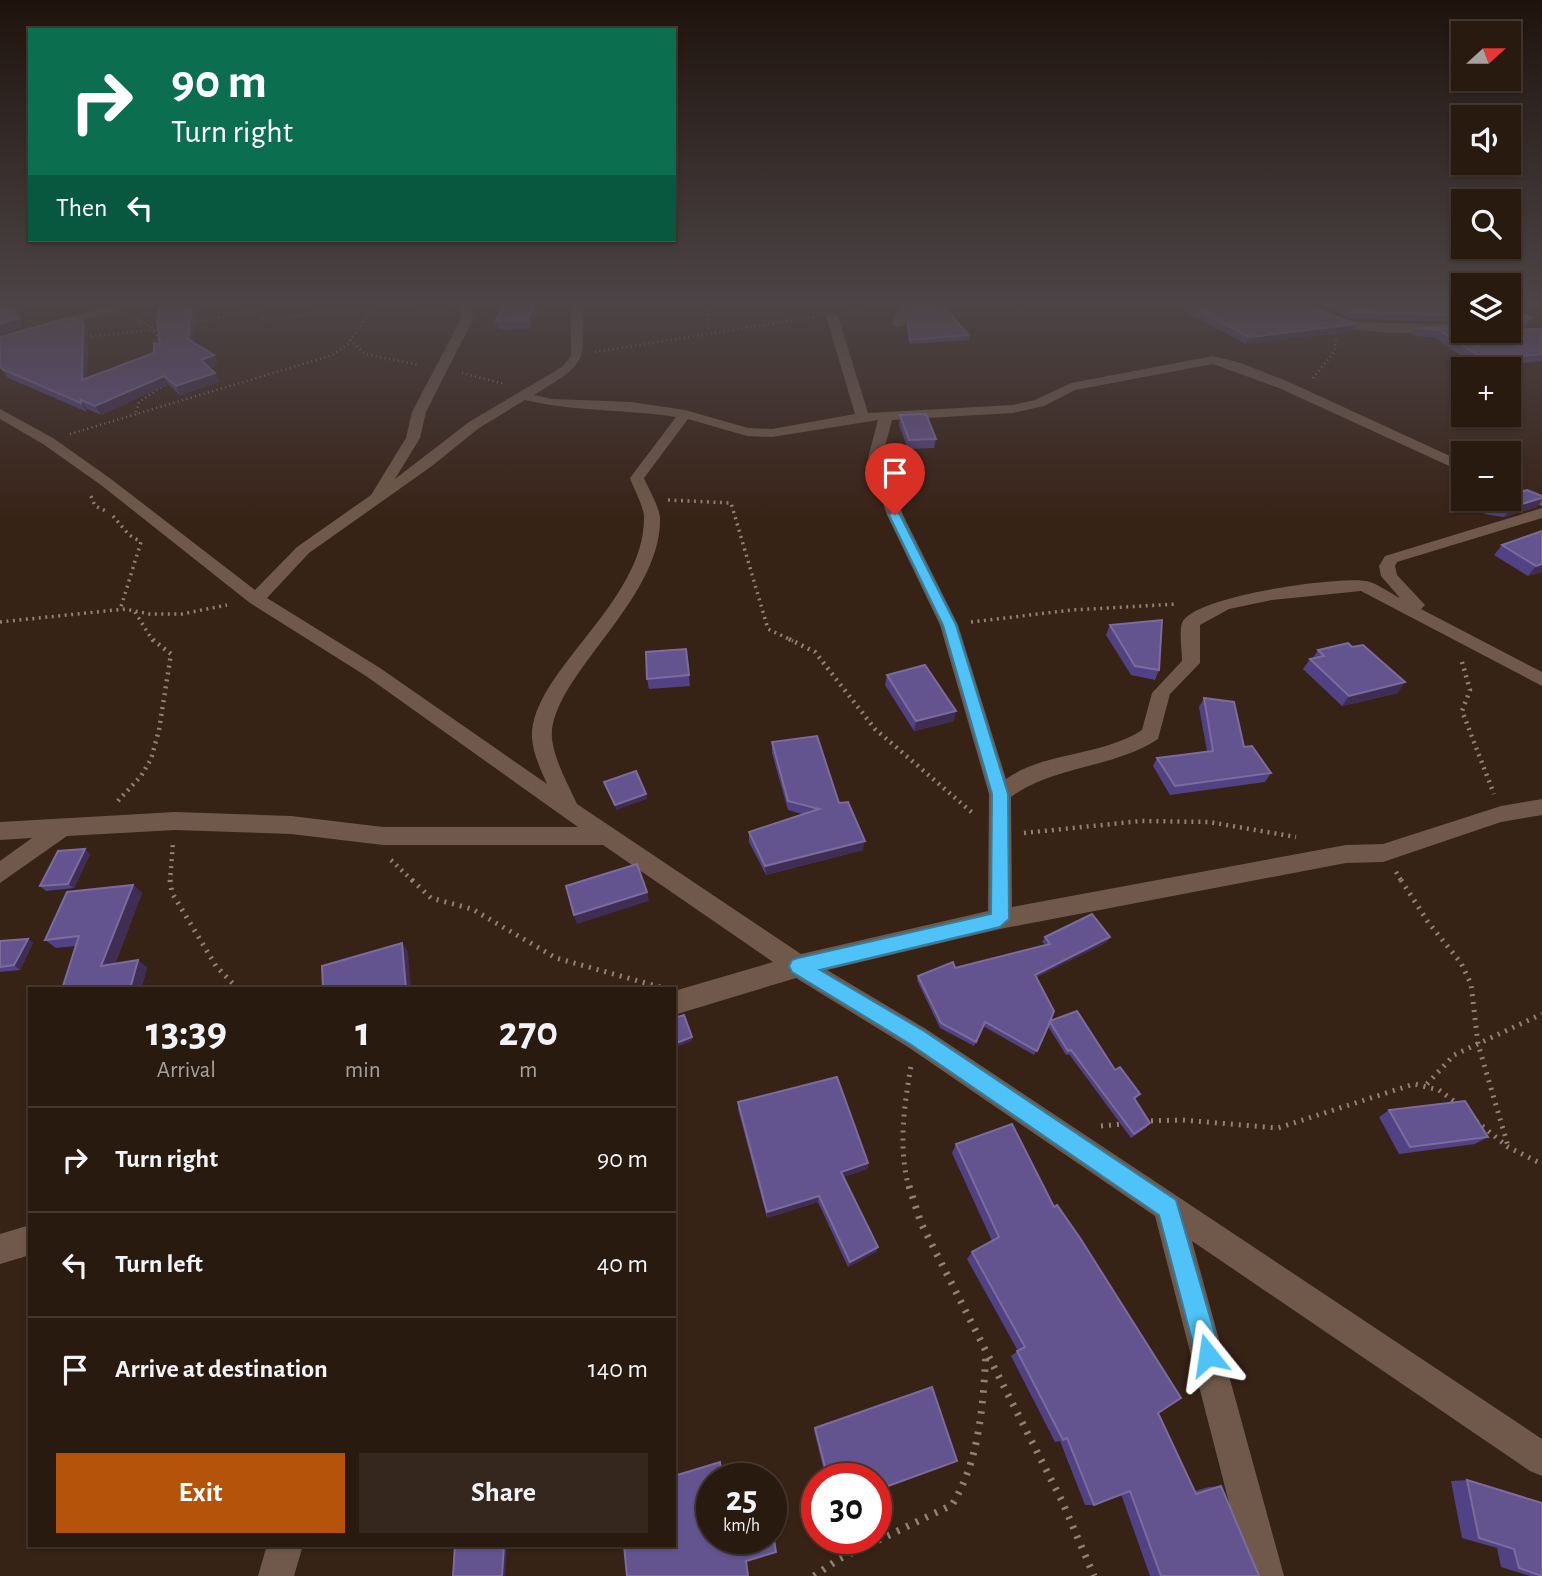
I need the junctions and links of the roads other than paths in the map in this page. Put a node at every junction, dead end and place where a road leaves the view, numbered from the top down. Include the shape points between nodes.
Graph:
1 (439, 375) edge
2 (558, 375) edge
3 (850, 375) edge
4 (1130, 375) edge
5 (1257, 375) edge
6 (523, 396) junction
7 (0, 413) edge
8 (685, 414) junction
9 (886, 415) junction
10 (863, 417) junction
11 (1451, 461) edge
12 (1521, 493) edge
13 (375, 499) junction
14 (1542, 501) edge
15 (1542, 513) edge
16 (256, 599) junction
17 (1432, 621) junction
18 (1542, 680) edge
19 (1000, 794) junction
20 (567, 806) junction
21 (1542, 807) edge
22 (63, 827) junction
23 (0, 831) edge
24 (608, 836) junction
25 (0, 874) edge
26 (1000, 919) junction
27 (798, 966) junction
28 (676, 1002) edge
29 (1168, 1208) junction
30 (28, 1241) edge
31 (0, 1249) edge
32 (1542, 1459) edge
33 (284, 1547) edge
34 (276, 1576) edge
35 (1266, 1576) edge

1 - 13 street via 419,412 413,438
2 - 6 street
3 - 10 street
4 - 9 street via 1071,387 1039,403 1013,409
5 - 11 street
6 - 8 street via 552,403 631,406
6 - 13 street via 474,425
7 - 16 street via 69,456
8 - 10 street via 747,432 772,433
8 - 20 street via 637,478 652,516 647,551 618,610 554,695 547,715 542,738
9 - 10 street
9 - 19 street via 875,458 895,515 949,625
12 - 14 street
13 - 16 street via 303,550
15 - 17 street via 1391,559 1389,576
16 - 20 street via 373,672
17 - 18 street
17 - 19 street via 1364,586 1272,594 1224,604 1191,624 1191,663 1164,685 1156,699 1151,734 1109,757 1031,772
19 - 26 street
20 - 24 street
21 - 26 street via 1501,814 1383,852 1346,854
22 - 23 street
22 - 24 street via 175,821 291,825 383,836
22 - 25 street
24 - 27 street
26 - 27 street
27 - 28 street
27 - 29 street via 917,1038
29 - 32 street
29 - 35 street
30 - 31 street
33 - 34 street

